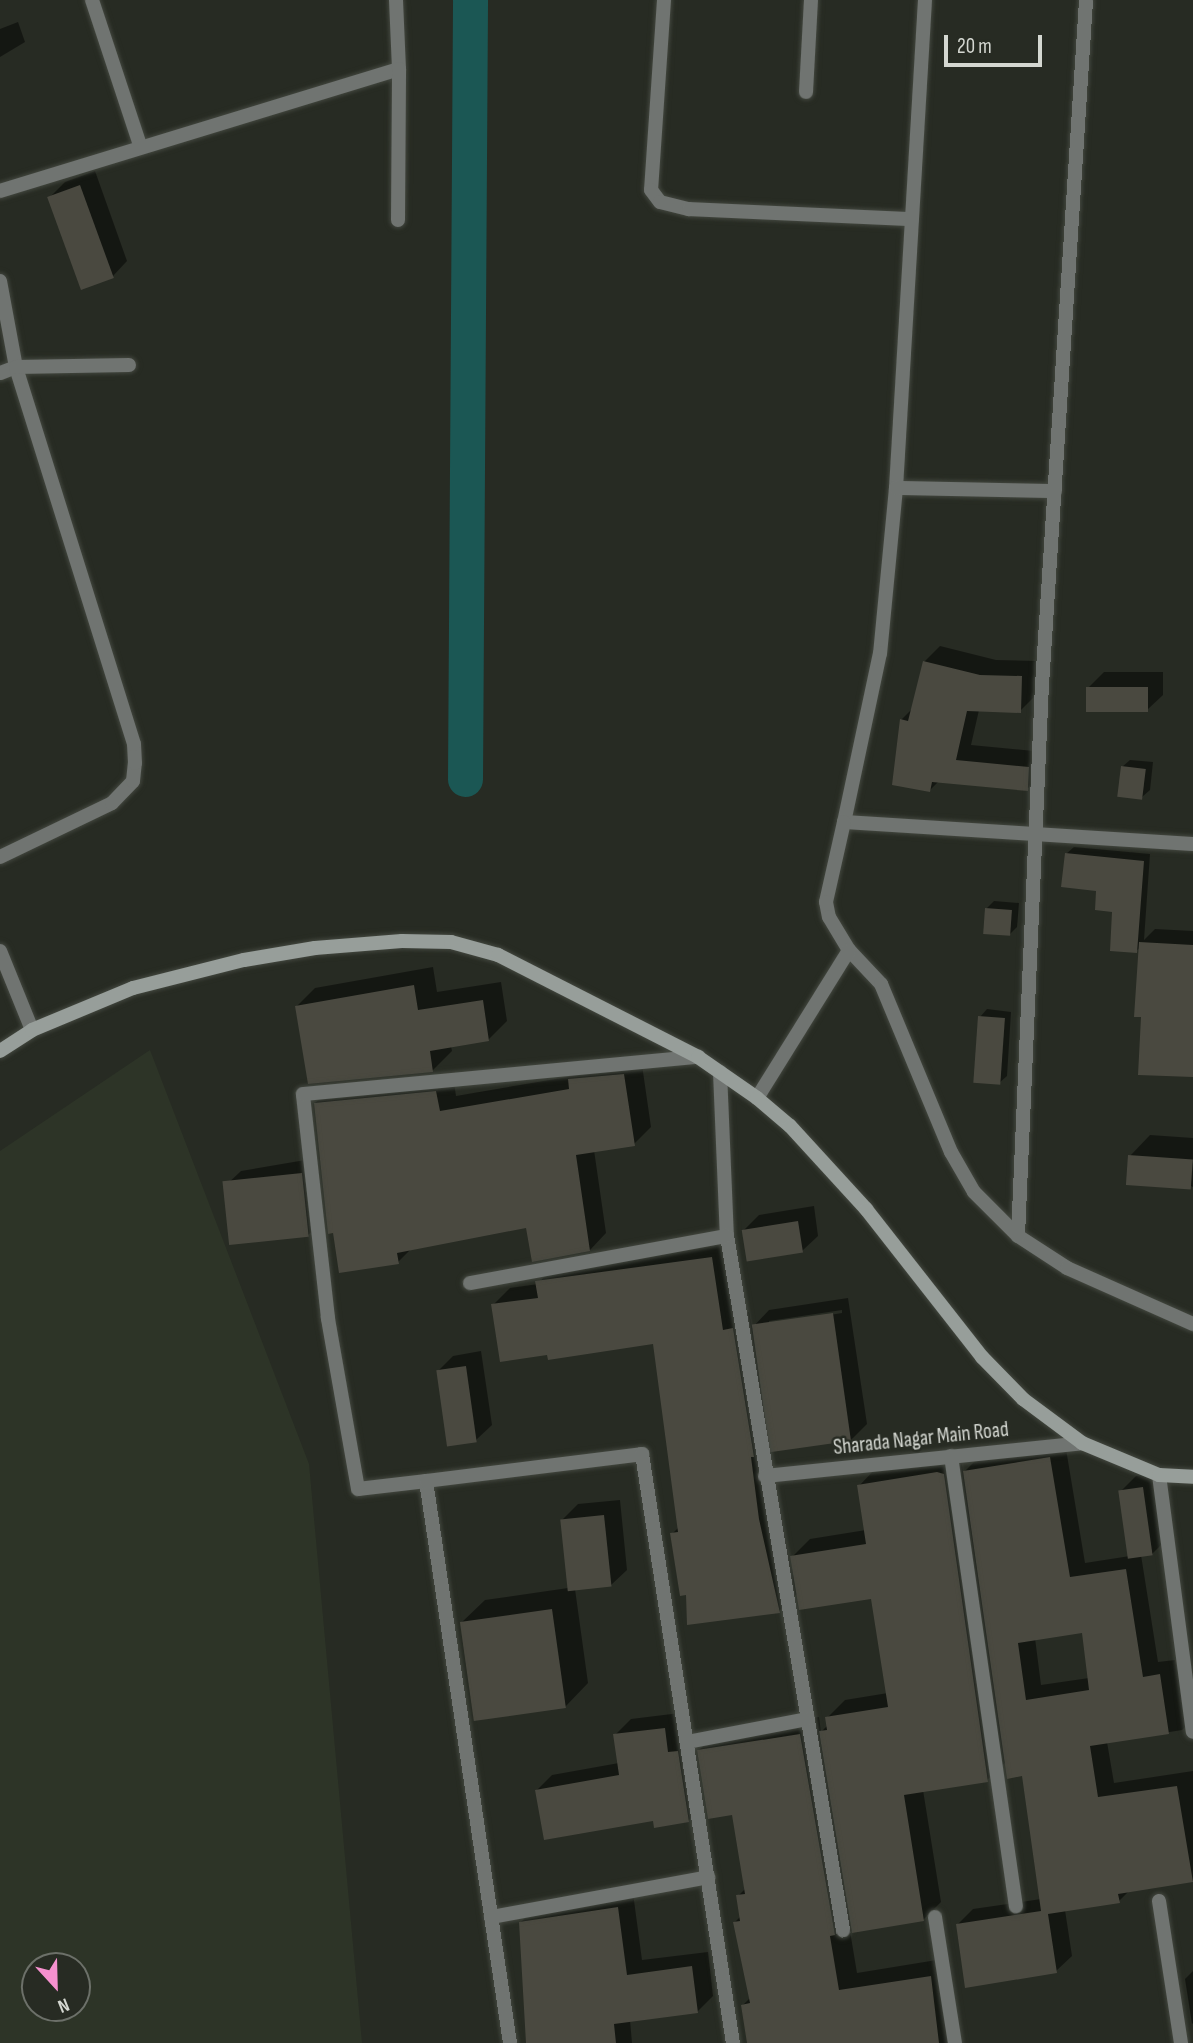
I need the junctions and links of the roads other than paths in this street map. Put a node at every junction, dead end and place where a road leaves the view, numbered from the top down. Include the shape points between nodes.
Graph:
1 (92, 0) edge
2 (397, 0) edge
3 (664, 0) edge
4 (811, 0) edge
5 (925, 0) edge
6 (1086, 0) edge
7 (399, 69) junction
8 (806, 92) dead end
9 (140, 145) junction
10 (0, 191) edge
11 (912, 219) junction
12 (398, 220) dead end
13 (0, 281) edge
14 (129, 365) dead end
15 (16, 367) junction
16 (0, 373) edge
17 (896, 488) junction
18 (1055, 491) junction
19 (844, 822) junction
20 (1036, 837) junction
21 (1193, 844) edge
22 (0, 857) edge
23 (849, 950) junction
24 (0, 951) edge
25 (32, 1030) junction
26 (0, 1051) edge
27 (698, 1056) junction
28 (720, 1072) junction
29 (757, 1098) junction
30 (727, 1236) junction
31 (1018, 1236) junction
32 (470, 1283) dead end
33 (1193, 1324) edge
34 (1082, 1443) junction
35 (951, 1456) junction
36 (1159, 1475) junction
37 (765, 1476) junction
38 (1193, 1477) edge
39 (426, 1481) junction
40 (808, 1719) junction
41 (1193, 1732) edge
42 (687, 1742) junction
43 (708, 1877) junction
44 (1159, 1901) dead end
45 (1016, 1906) dead end
46 (491, 1917) junction
47 (935, 1917) dead end
48 (843, 1930) dead end
49 (510, 2043) edge
50 (733, 2043) edge
51 (955, 2043) edge
52 (1181, 2043) edge

1 - 9 street
2 - 7 street
3 - 11 street via 651,190 660,202 670,208
4 - 8 street
5 - 11 street
6 - 18 street
7 - 9 street
7 - 12 street
9 - 10 street
11 - 17 street
13 - 15 street
14 - 15 street
15 - 16 street
15 - 22 street via 134,744 135,763 133,781 113,803
17 - 18 street
17 - 19 street via 880,653
18 - 20 street
19 - 20 street
19 - 23 street via 826,902 836,932
20 - 21 street
20 - 31 street
23 - 29 street
23 - 31 street via 886,993 951,1152 974,1192
24 - 25 street
25 - 26 street
25 - 27 street via 132,988 244,960 315,948 439,942 498,955
27 - 28 street
27 - 39 street via 303,1094 328,1318 358,1489
28 - 29 street
28 - 30 street
29 - 34 street via 790,1126 866,1209 982,1357 1023,1399
30 - 32 street
30 - 37 street
31 - 33 street via 1067,1268 1165,1316
34 - 35 street, Sharada Nagar Main Road
34 - 36 street
35 - 37 street, Sharada Nagar Main Road
35 - 45 street
36 - 38 street
36 - 41 street
37 - 40 street
39 - 42 street via 642,1454
39 - 46 street
40 - 42 street
40 - 48 street
42 - 43 street
43 - 46 street
43 - 50 street
44 - 52 street
46 - 49 street
47 - 51 street

